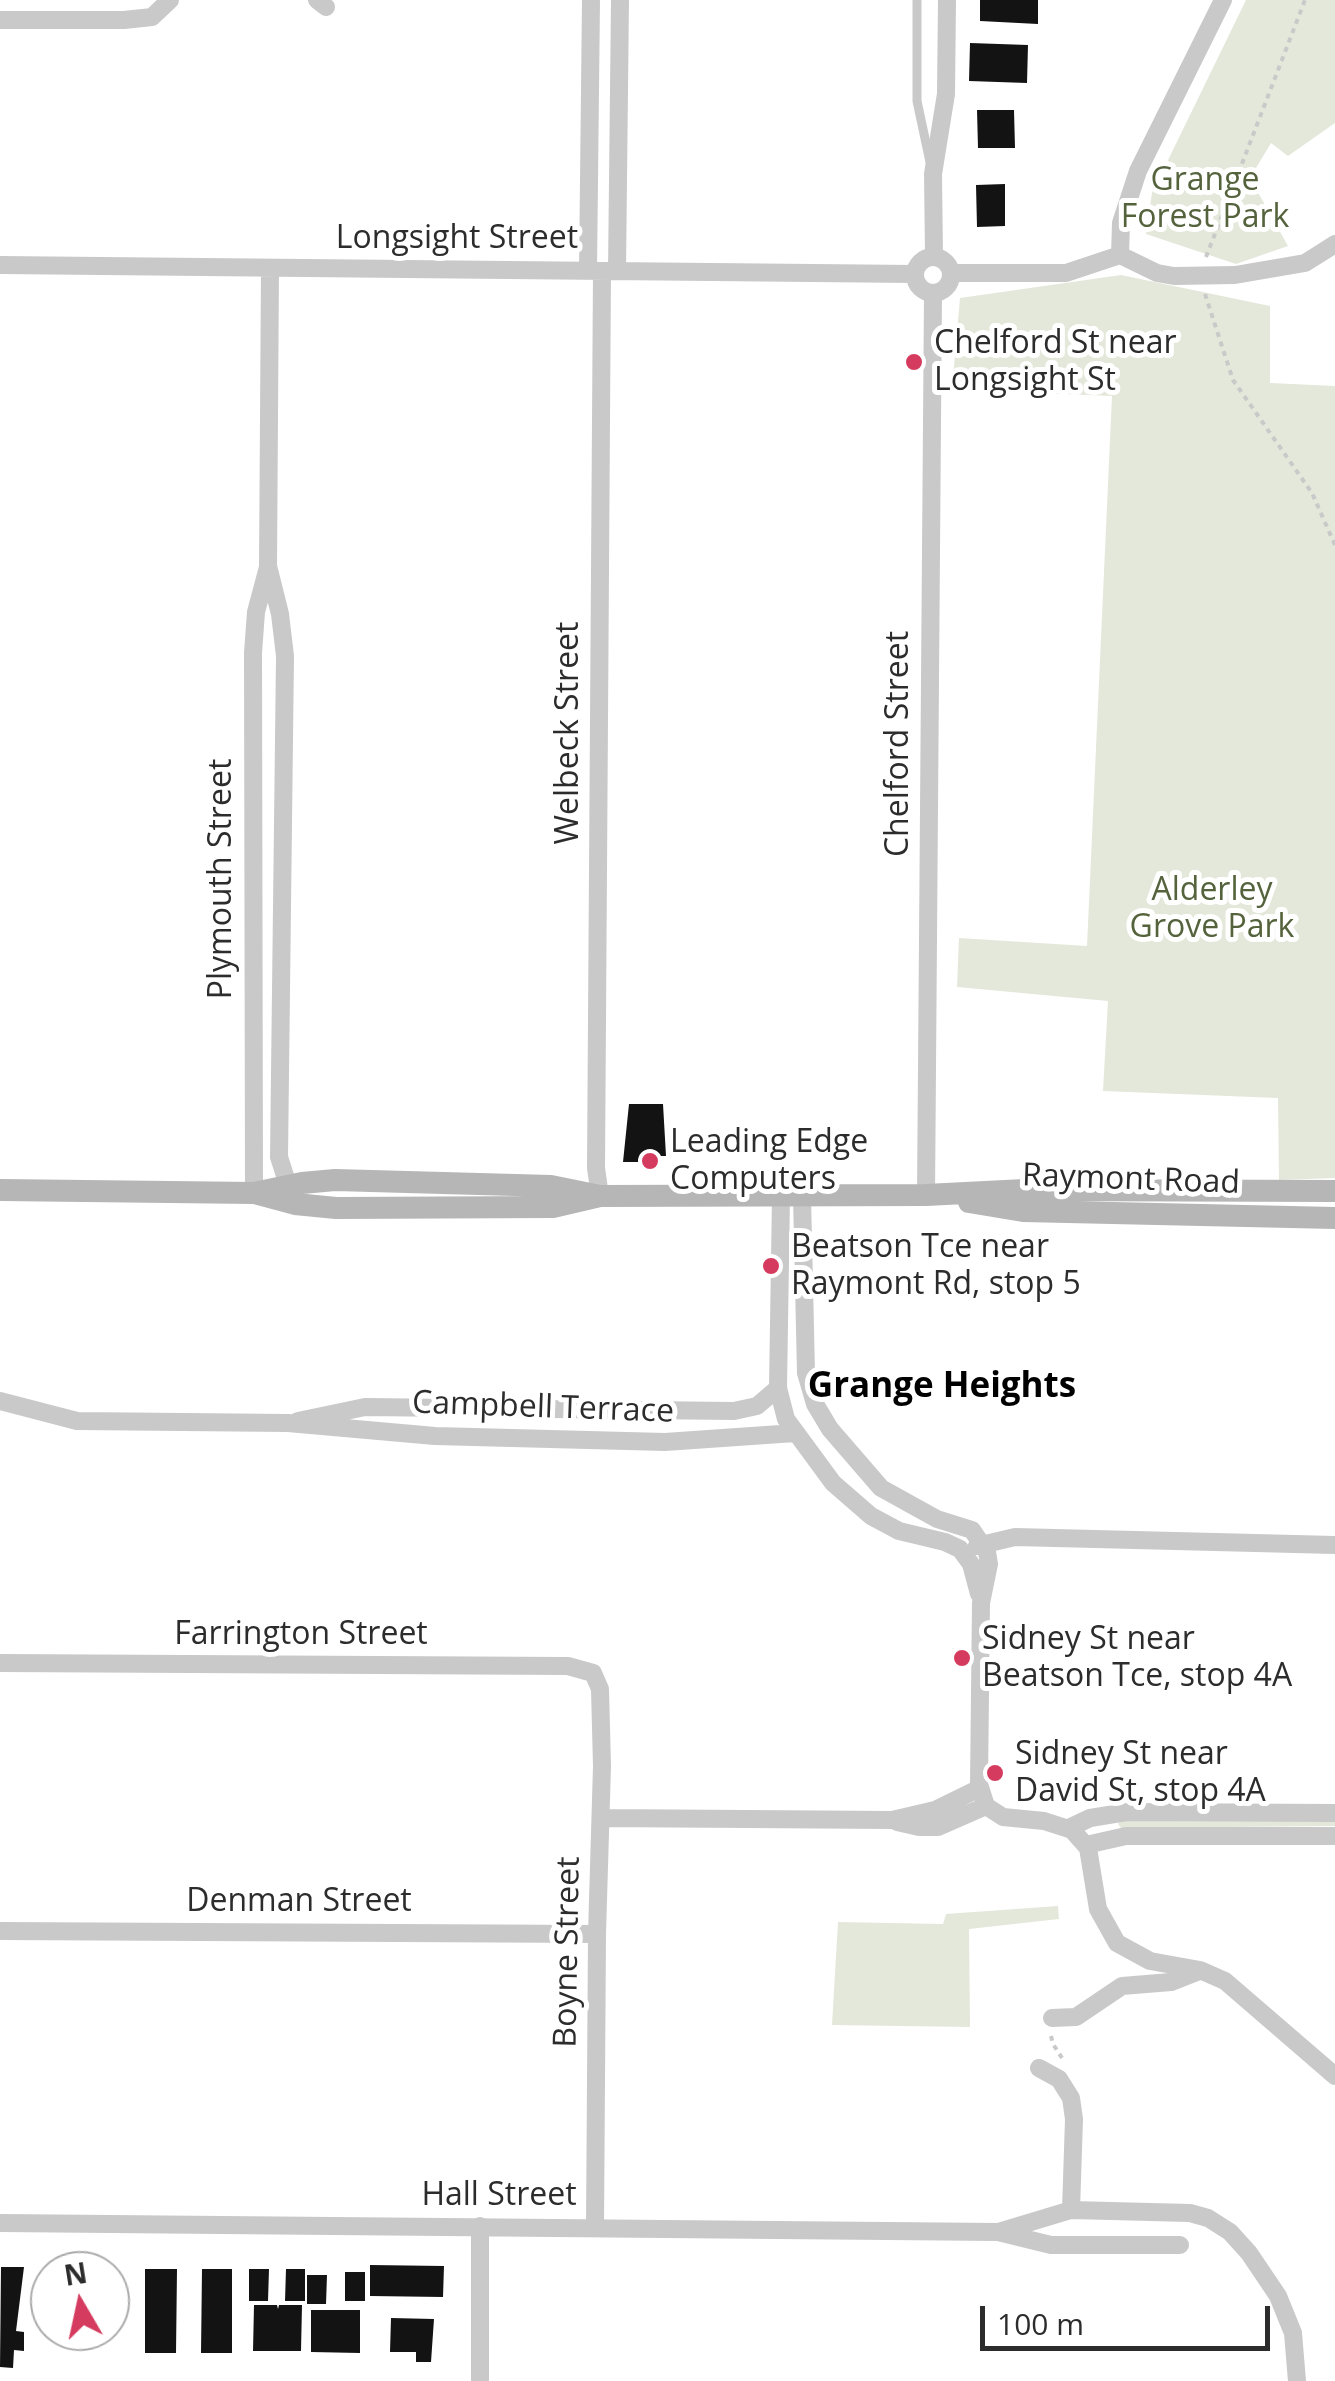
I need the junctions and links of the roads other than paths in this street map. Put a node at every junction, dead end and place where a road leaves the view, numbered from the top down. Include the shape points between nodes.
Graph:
1 (170, 0) edge
2 (590, 0) edge
3 (620, 0) edge
4 (917, 0) edge
5 (947, 0) edge
6 (1223, 0) edge
7 (0, 20) edge
8 (934, 174) junction
9 (1335, 244) edge
10 (1120, 254) junction
11 (934, 256) junction
12 (0, 265) edge
13 (270, 268) junction
14 (602, 271) junction
15 (952, 273) junction
16 (914, 274) junction
17 (933, 293) junction
18 (268, 566) junction
19 (288, 1185) junction
20 (0, 1190) edge
21 (1335, 1191) edge
22 (254, 1193) junction
23 (926, 1195) junction
24 (600, 1196) junction
25 (792, 1196) junction
26 (1335, 1218) edge
27 (781, 1314) junction
28 (805, 1314) junction
29 (778, 1388) junction
30 (0, 1401) edge
31 (730, 1412) junction
32 (288, 1424) junction
33 (795, 1433) junction
34 (736, 1439) junction
35 (984, 1543) junction
36 (1335, 1545) edge
37 (963, 1552) junction
38 (981, 1603) junction
39 (0, 1663) edge
40 (598, 1679) joint
41 (983, 1798) junction
42 (1335, 1813) edge
43 (601, 1818) junction
44 (1069, 1828) junction
45 (1335, 1836) edge
46 (1086, 1844) junction
47 (0, 1931) edge
48 (597, 1934) junction
49 (1200, 1970) junction
50 (1052, 2018) dead end
51 (1039, 2068) dead end
52 (1335, 2076) edge
53 (1071, 2210) junction
54 (0, 2223) edge
55 (480, 2226) junction
56 (595, 2227) junction
57 (998, 2232) junction
58 (1180, 2245) dead end
59 (480, 2381) edge
60 (1298, 2381) edge

1 - 7 street via 152,16 124,20
2 - 14 street, Welbeck Street
3 - 14 street, Welbeck Street
4 - 8 lane via 918,110
5 - 8 street via 946,94
6 - 10 street via 1138,171 1121,223
8 - 11 street
9 - 10 street via 1305,263 1235,275 1174,276
10 - 15 street via 1066,273
11 - 15 street
11 - 16 street via 918,263
12 - 13 street, Longsight Street
13 - 14 street, Longsight Street
13 - 18 street, Plymouth Street
14 - 16 street, Longsight Street
14 - 24 street, Welbeck Street
15 - 17 street via 944,289
16 - 17 street via 917,285
17 - 23 street, Chelford Street
18 - 19 street, Plymouth Street via 285,647 279,1158
18 - 22 street, Plymouth Street via 253,653
19 - 22 main road, Raymont Road
19 - 24 main road, Raymont Road via 336,1180 551,1186
20 - 22 main road, Raymont Road
21 - 23 main road, Raymont Road
22 - 24 main road, Raymont Road via 336,1208 553,1207
23 - 25 main road, Raymont Road
23 - 26 main road, Raymont Road via 1023,1211
24 - 25 main road, Raymont Road
25 - 27 street
25 - 28 street
27 - 28 street
27 - 29 street
28 - 35 street via 808,1388 830,1429 881,1488 972,1530
29 - 31 street, Campbell Terrace via 753,1408
29 - 33 street
30 - 32 street, Campbell Terrace via 78,1421
31 - 32 street, Campbell Terrace via 366,1407
31 - 34 street
32 - 34 street, Campbell Terrace via 435,1436
33 - 34 street, Campbell Terrace
33 - 37 street via 833,1482 872,1516
35 - 36 street via 1015,1537
35 - 37 street
35 - 38 street via 989,1564
37 - 38 street
38 - 41 street
39 - 40 street, Farrington Street via 568,1666
40 - 43 street, Boyne Street
41 - 43 street via 956,1822 932,1828 892,1820
41 - 44 street via 1003,1818
42 - 44 street via 1127,1812
43 - 48 street, Boyne Street
44 - 46 street
45 - 46 street via 1126,1836
46 - 49 street via 1098,1909 1118,1943 1150,1961
47 - 48 street, Denman Street
48 - 56 street, Boyne Street
49 - 50 street via 1171,1982 1122,1986 1081,2014
49 - 52 street via 1241,1991
51 - 53 street via 1072,2098
53 - 57 street, Hall Street
53 - 60 street, Hall Street via 1190,2213 1226,2229 1285,2308
54 - 55 street, Hall Street
55 - 56 street, Hall Street
55 - 59 street
56 - 57 street, Hall Street
57 - 58 street, Hall Street via 1051,2245

